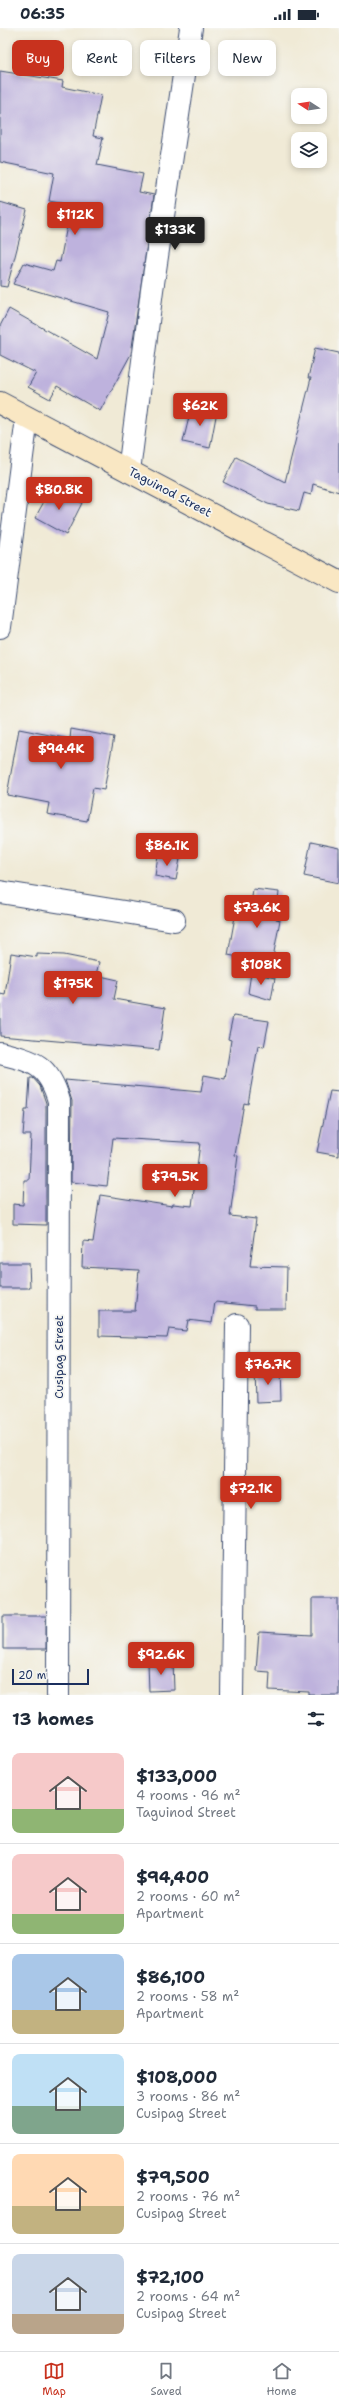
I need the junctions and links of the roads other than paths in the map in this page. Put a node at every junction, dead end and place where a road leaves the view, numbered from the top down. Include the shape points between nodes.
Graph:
1 (191, 28) edge
2 (0, 403) edge
3 (27, 418) junction
4 (129, 471) junction
5 (339, 582) edge
6 (0, 627) edge
7 (0, 892) edge
8 (174, 920) dead end
9 (0, 1052) edge
10 (237, 1325) dead end
11 (58, 1695) edge
12 (232, 1695) edge

1 - 4 street via 152,290
2 - 3 street, Taguinod Street
3 - 4 street, Taguinod Street
3 - 6 street
4 - 5 street, Taguinod Street
7 - 8 street
9 - 11 street, Cusipag Street via 22,1058 43,1070 53,1082 59,1101
10 - 12 street

